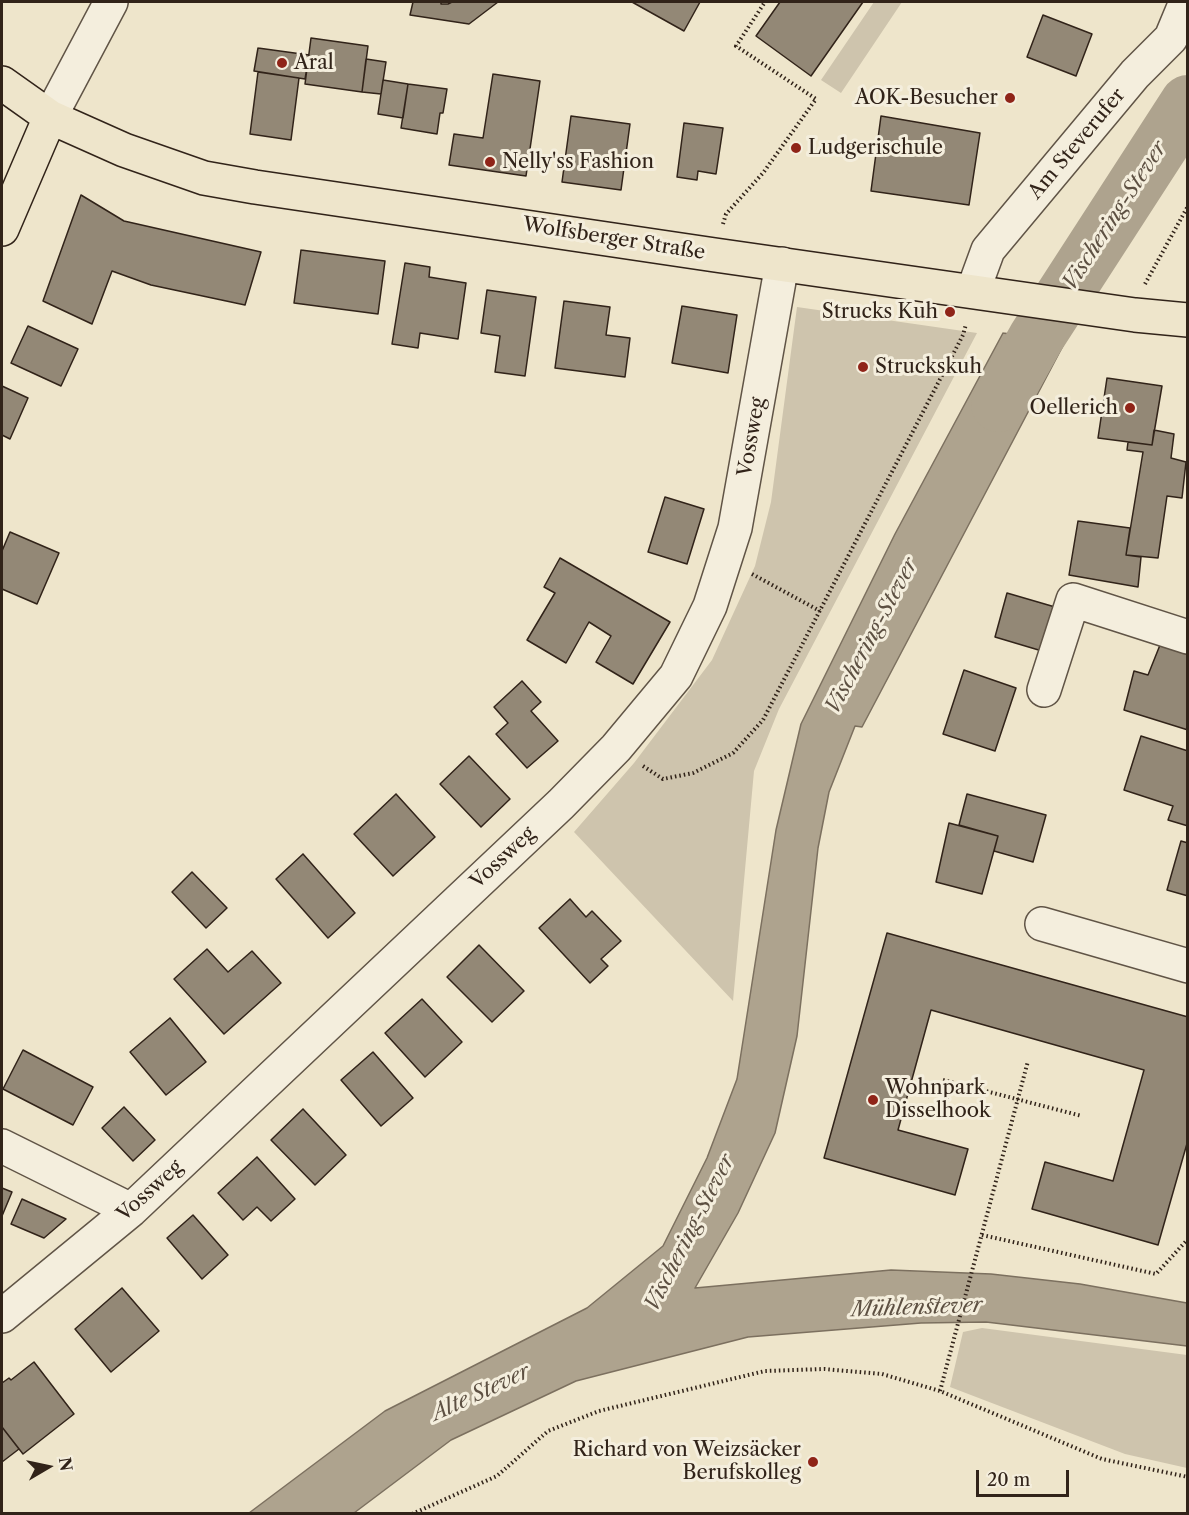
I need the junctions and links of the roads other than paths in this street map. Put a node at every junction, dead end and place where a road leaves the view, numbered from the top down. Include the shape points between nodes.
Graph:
1 (111, 2) edge
2 (1186, 2) edge
3 (2, 83) edge
4 (51, 117) junction
5 (2, 229) edge
6 (782, 264) junction
7 (988, 293) junction
8 (1188, 320) edge
9 (1188, 637) edge
10 (1044, 690) dead end
11 (1042, 924) dead end
12 (1188, 966) edge
13 (2, 1146) edge
14 (131, 1210) junction
15 (2, 1316) edge

1 - 4 street
2 - 7 street, Am Steverufer via 1172,38 1135,74 988,250
3 - 4 main road, Wolfsberger Straße
4 - 5 main road
4 - 6 main road, Wolfsberger Straße via 124,150 204,178
6 - 7 main road, Wolfsberger Straße
6 - 14 street, Vossweg via 735,528 710,606 676,676 616,748 552,812
7 - 8 main road, Wolfsberger Straße
9 - 10 street via 1073,600
11 - 12 street
13 - 14 street
14 - 15 street, Vossweg

